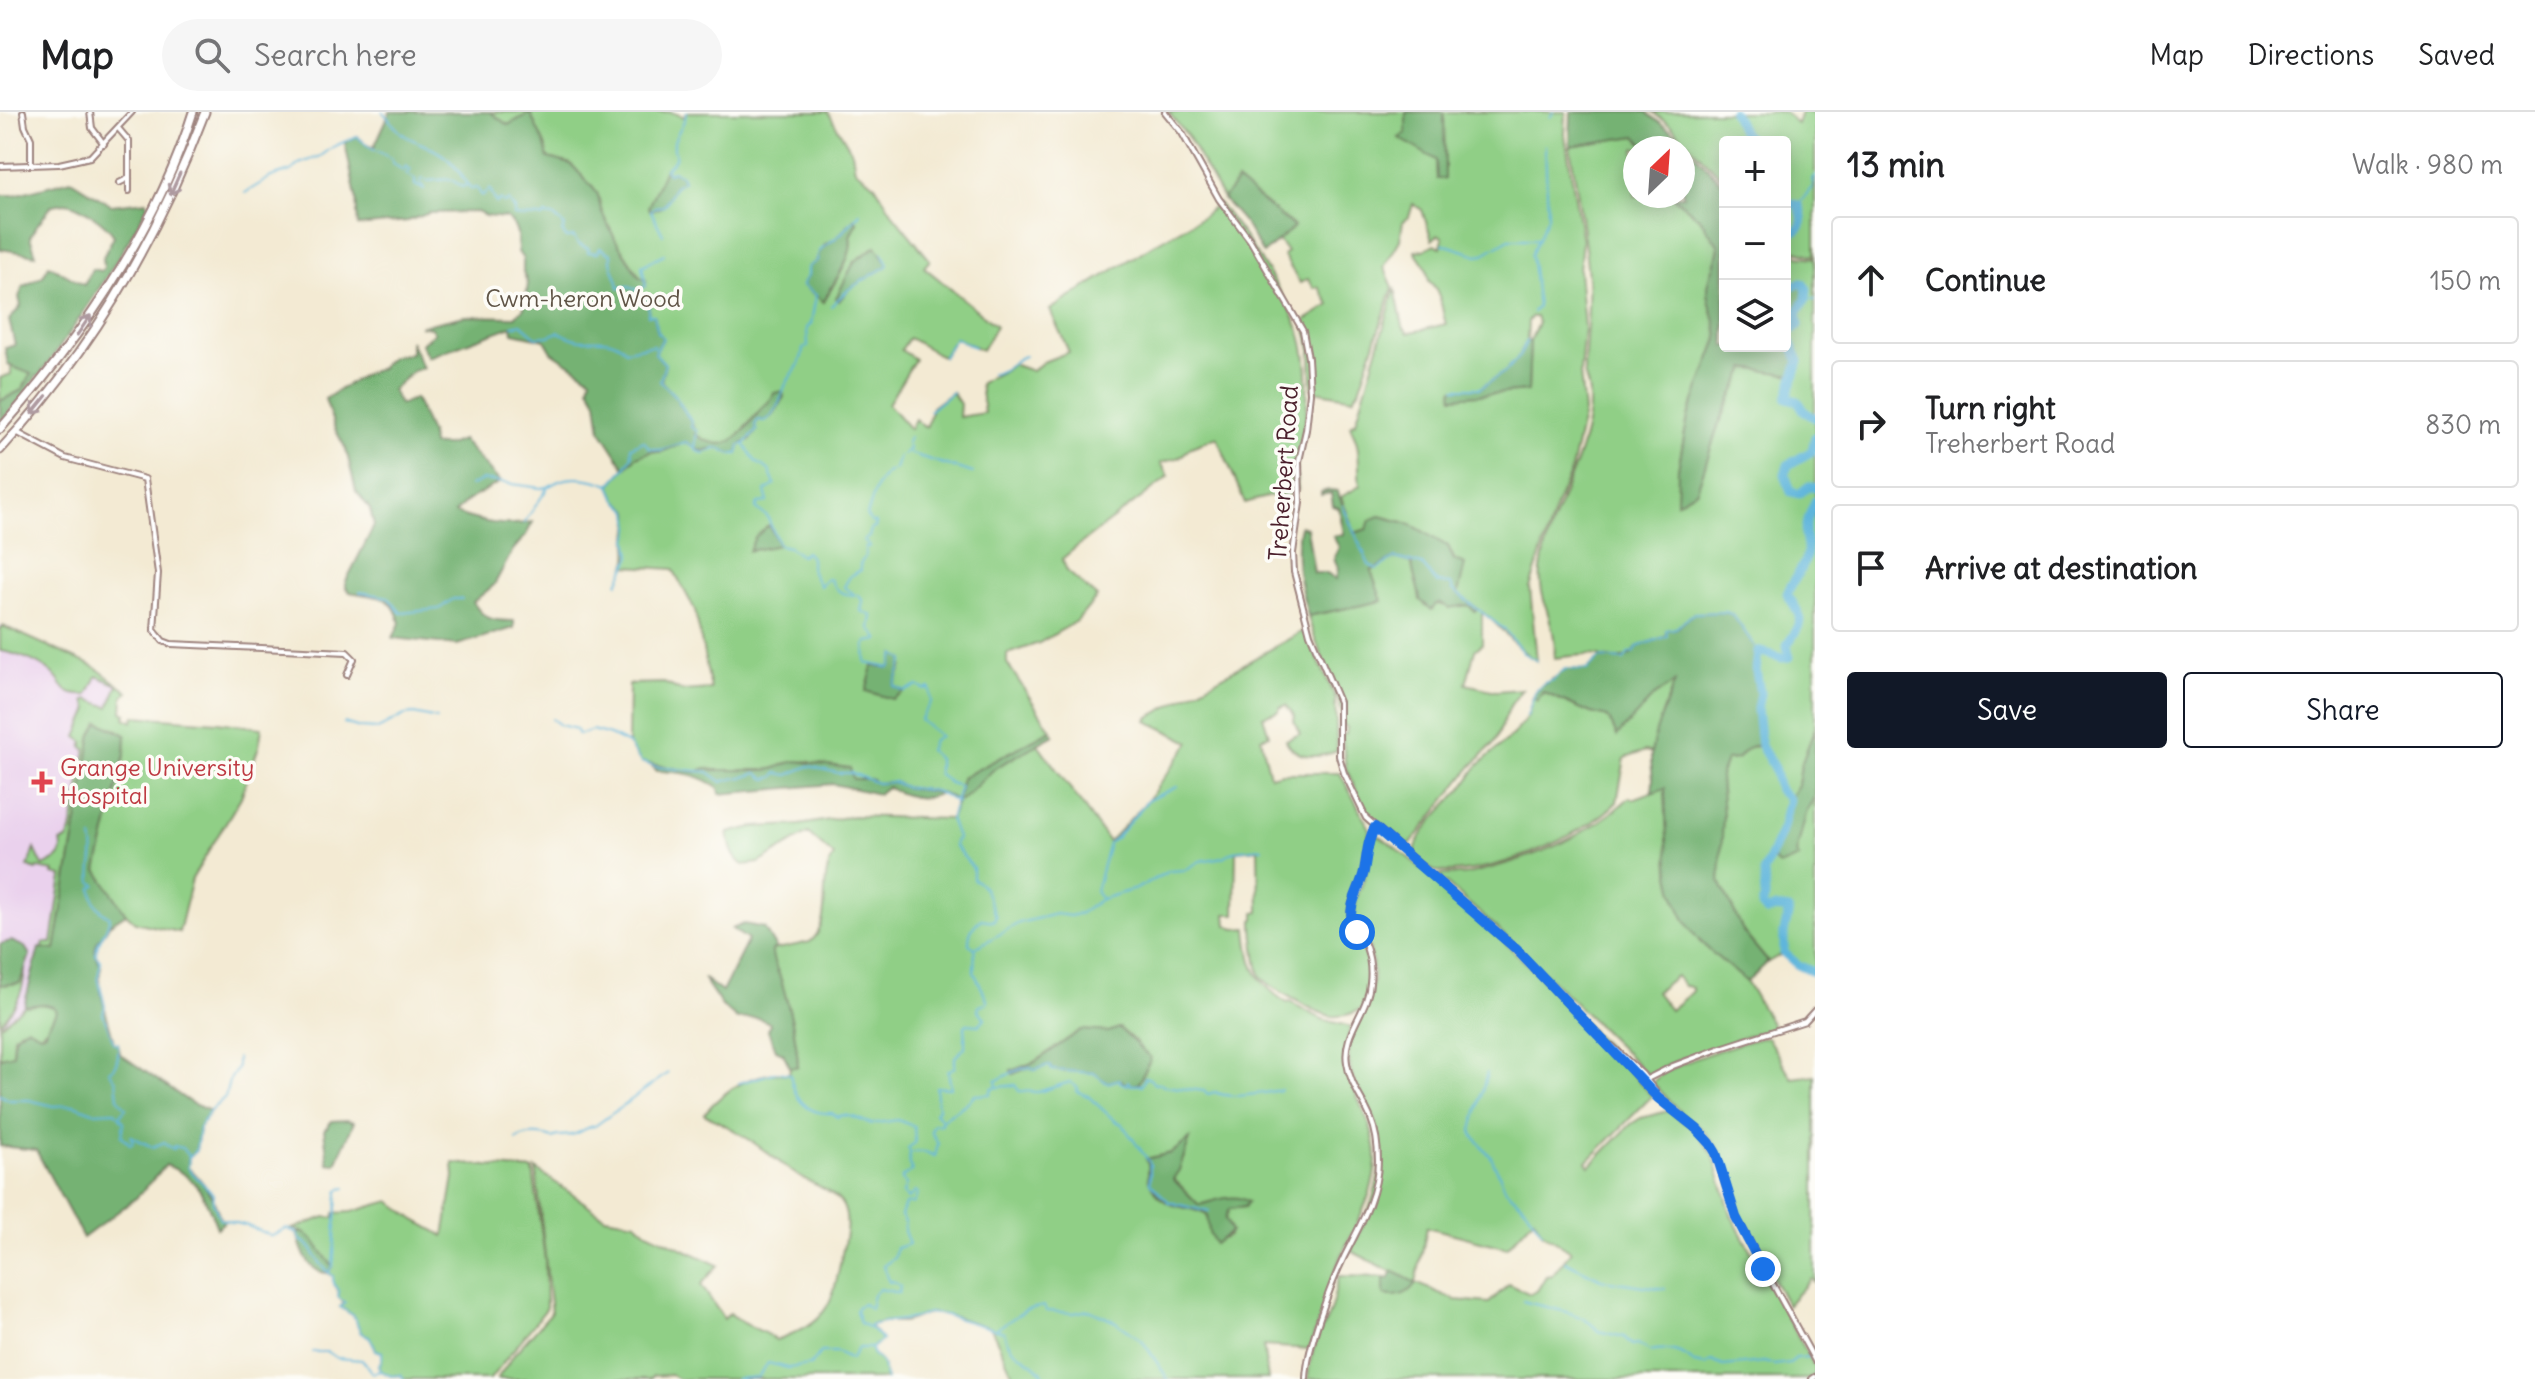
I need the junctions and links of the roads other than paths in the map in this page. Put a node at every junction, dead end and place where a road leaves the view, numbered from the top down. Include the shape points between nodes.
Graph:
1 (23, 112) edge
2 (90, 112) edge
3 (132, 112) edge
4 (193, 112) edge
5 (205, 112) edge
6 (1165, 112) edge
7 (118, 128) junction
8 (104, 144) junction
9 (31, 165) junction
10 (0, 166) edge
11 (129, 178) junction
12 (119, 183) dead end
13 (129, 191) dead end
14 (0, 429) edge
15 (16, 432) junction
16 (0, 450) edge
17 (347, 675) dead end
18 (1375, 827) junction
19 (1815, 1010) edge
20 (1607, 1042) junction
21 (1647, 1079) junction
22 (1658, 1098) junction
23 (1815, 1361) edge
24 (1306, 1379) edge

1 - 9 street
2 - 8 street via 92,128
3 - 7 street
14 -> 4 highway via 71,344 130,254
5 -> 15 highway via 130,274 83,347
6 - 18 street, Treherbert Road via 1303,331 1310,393 1299,461 1294,572 1310,634 1339,702 1344,773
7 - 8 street
7 - 11 street via 129,141
8 - 9 street via 77,161
9 - 10 street
11 - 12 street
11 - 13 street
15 - 16 highway
15 - 17 street via 65,458 145,479 158,573 154,630 163,641 347,652 354,659
18 - 20 street, Treherbert Road via 1516,949
18 - 24 street via 1351,909 1353,926 1371,963 1370,986 1346,1058 1352,1086 1375,1131 1377,1177 1336,1276
19 - 21 street via 1805,1021
20 - 21 street
20 - 22 street, Treherbert Road
21 - 22 street
22 - 23 street, Treherbert Road via 1697,1129 1716,1153 1736,1217

